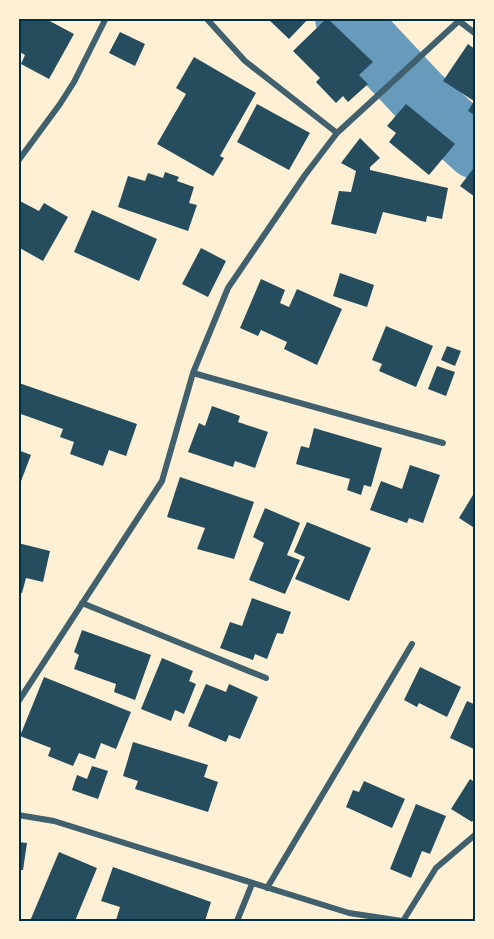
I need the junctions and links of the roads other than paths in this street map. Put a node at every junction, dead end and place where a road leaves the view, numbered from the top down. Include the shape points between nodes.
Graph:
1 (106, 18) edge
2 (206, 18) edge
3 (460, 20) edge
4 (476, 34) edge
5 (337, 133) junction
6 (18, 161) edge
7 (193, 373) junction
8 (443, 443) dead end
9 (82, 603) junction
10 (412, 644) dead end
11 (266, 678) dead end
12 (18, 702) edge
13 (18, 815) edge
14 (476, 834) edge
15 (252, 884) junction
16 (267, 888) junction
17 (237, 921) edge
18 (402, 921) edge

1 - 6 street via 60,105
2 - 5 street via 245,61
3 - 4 street
3 - 5 street
5 - 7 street via 228,288
7 - 8 street
7 - 9 street via 162,481
9 - 11 street
9 - 12 street
10 - 16 street
13 - 15 street via 54,821
14 - 18 street via 436,868
15 - 16 street
15 - 17 street
16 - 18 street via 349,912

